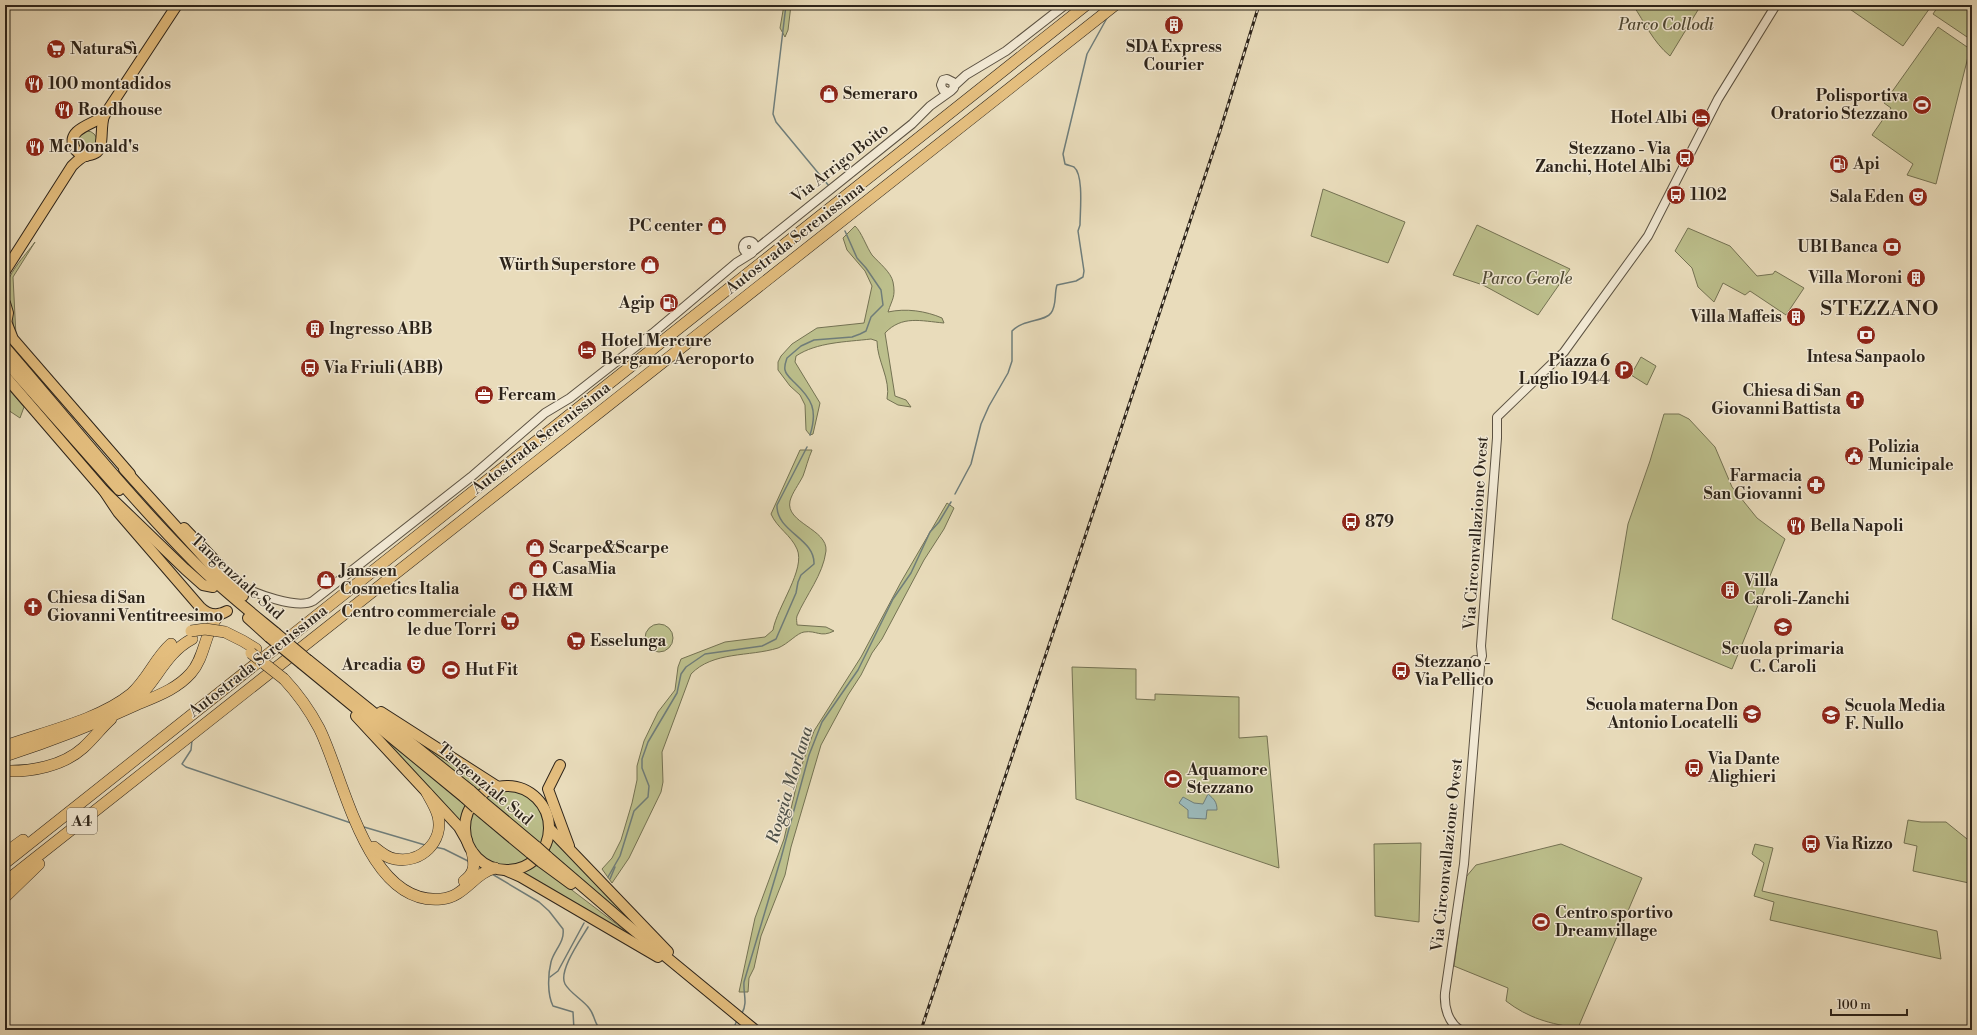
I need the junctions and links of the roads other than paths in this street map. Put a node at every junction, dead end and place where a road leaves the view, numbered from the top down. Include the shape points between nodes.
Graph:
1 (177, 5) edge
2 (1064, 5) edge
3 (1086, 5) edge
4 (1115, 5) edge
5 (1776, 5) edge
6 (953, 83) junction
7 (941, 87) junction
8 (948, 92) junction
9 (930, 106) junction
10 (104, 116) junction
11 (87, 126) junction
12 (100, 134) junction
13 (75, 150) junction
14 (86, 156) junction
15 (72, 166) junction
16 (753, 249) junction
17 (736, 263) junction
18 (6, 272) edge
19 (5, 303) edge
20 (6, 327) edge
21 (5, 347) edge
22 (5, 361) edge
23 (5, 376) edge
24 (124, 469) junction
25 (104, 491) junction
26 (238, 585) junction
27 (213, 587) junction
28 (256, 592) junction
29 (243, 596) joint
30 (223, 613) joint
31 (267, 626) junction
32 (192, 635) junction
33 (273, 635) junction
34 (286, 677) junction
35 (331, 683) junction
36 (121, 712) junction
37 (5, 746) edge
38 (5, 756) edge
39 (159, 760) junction
40 (134, 761) junction
41 (560, 765) dead end
42 (5, 771) edge
43 (498, 787) junction
44 (427, 793) junction
45 (549, 828) junction
46 (467, 841) junction
47 (374, 847) junction
48 (472, 852) junction
49 (5, 853) edge
50 (572, 853) junction
51 (5, 863) edge
52 (500, 869) junction
53 (5, 882) edge
54 (5, 897) edge
55 (680, 969) junction
56 (751, 1027) edge
57 (1460, 1030) edge

1 - 10 main road
2 - 6 street, Via Arrigo Boito via 1006,51
3 - 40 highway, Autostrada Serenissima / A4
4 - 39 highway, Autostrada Serenissima / A4
5 - 57 street, Via Circonvallazione Ovest via 1714,105 1648,236 1564,352 1496,417 1497,447 1481,652 1477,665 1464,864 1445,993 1449,1018
6 - 7 street, Via Arrigo Boito via 947,78 943,80
6 - 8 street, Via Arrigo Boito via 952,91
7 - 8 street
7 - 9 street, Via Arrigo Boito
8 - 9 street, Via Arrigo Boito
9 - 16 street, Via Arrigo Boito via 912,124
10 - 11 main road
10 - 12 main road
11 - 12 main road via 96,128
11 - 13 main road via 80,128 74,135
12 - 14 main road via 102,142 98,152
13 - 14 main road
13 - 15 main road
14 - 15 main road
15 - 18 main road
16 - 17 street, Via Arrigo Boito
16 - 17 street, Via Arrigo Boito via 746,242
17 - 28 street, Via Arrigo Boito via 599,376 546,413 471,477 313,602 294,604
19 - 20 main road via 8,313
20 - 24 main road
21 - 31 main road, Tangenziale Sud via 158,524 220,586
22 - 27 main road, Tangenziale Sud via 169,545
23 - 25 main road
24 - 26 main road via 150,492
24 - 31 main road
25 - 27 main road via 203,585
25 - 30 main road via 118,512 200,607 209,614
26 - 28 street, Via Arrigo Boito
26 - 29 main road
27 - 33 main road, Tangenziale Sud
28 - 29 street
30 - 36 highway via 210,626 199,662 185,679
31 - 33 main road, Tangenziale Sud
32 - 34 highway, bridge via 205,629 243,640
32 - 36 highway via 171,654 148,688
32 - 37 highway via 179,637 169,646 139,686 119,702 94,715
33 - 35 main road, Tangenziale Sud, bridge
34 - 47 highway via 318,715 354,806
34 - 52 highway via 319,729 351,815 369,850 392,880 416,896 443,899 460,893 479,876
35 - 43 main road
35 - 44 main road via 338,700 368,728
35 - 55 main road, Tangenziale Sud, bridge
36 - 38 highway
36 - 42 highway via 73,756 38,769
39 - 53 highway, Autostrada Serenissima / A4
39 - 54 highway via 111,806 29,873
40 - 49 highway via 85,793
40 - 51 highway, Autostrada Serenissima / A4
41 - 50 main road via 548,789
43 - 45 main road via 520,788 535,797 545,811
43 - 46 main road via 479,796 470,807 465,827
44 - 46 main road via 459,827
44 - 47 highway via 438,816 439,828 428,850 418,857 406,860 394,859
45 - 50 main road
45 - 52 main road via 544,848 536,858 518,868
46 - 48 main road
47 - 48 highway via 402,881 431,892 449,890 469,877 474,867
48 - 52 main road via 479,859
50 - 55 main road via 676,960
52 - 55 main road via 521,877
55 - 56 main road, Tangenziale Sud

